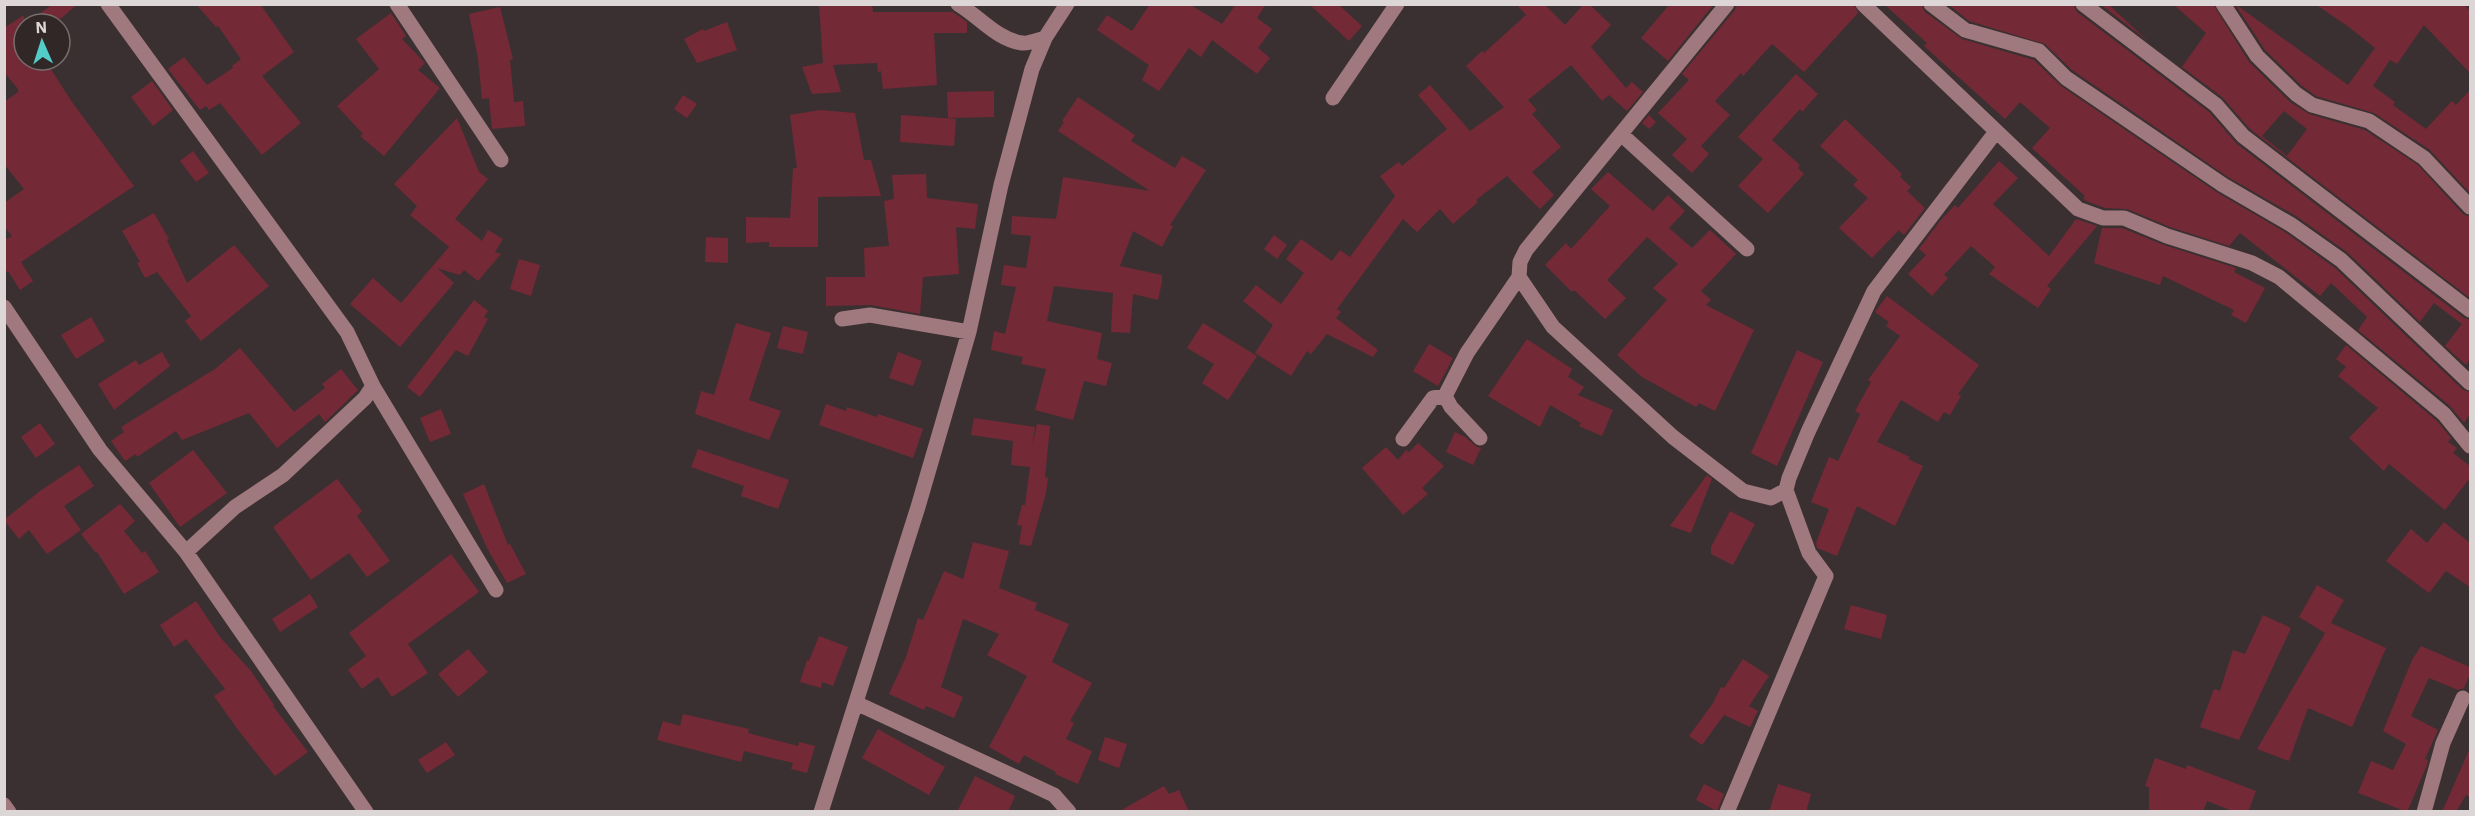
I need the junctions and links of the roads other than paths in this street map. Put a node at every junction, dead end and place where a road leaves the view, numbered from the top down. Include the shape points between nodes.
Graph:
1 (108, 4) edge
2 (397, 4) edge
3 (958, 4) edge
4 (1067, 4) edge
5 (1396, 4) edge
6 (1727, 4) edge
7 (1863, 4) edge
8 (1931, 4) edge
9 (2083, 4) edge
10 (2223, 4) edge
11 (1045, 38) junction
12 (1332, 98) dead end
13 (1995, 133) junction
14 (1622, 134) junction
15 (501, 160) dead end
16 (2470, 207) edge
17 (1747, 249) dead end
18 (1519, 277) junction
19 (4, 306) edge
20 (2470, 310) edge
21 (842, 320) dead end
22 (969, 332) junction
23 (2470, 382) edge
24 (373, 386) junction
25 (1445, 396) junction
26 (1480, 438) dead end
27 (1403, 439) dead end
28 (2470, 446) edge
29 (1786, 490) junction
30 (186, 552) junction
31 (496, 590) dead end
32 (2463, 698) dead end
33 (856, 703) junction
34 (4, 805) edge
35 (9, 812) edge
36 (366, 812) edge
37 (821, 812) edge
38 (1069, 812) edge
39 (1727, 812) edge
40 (2424, 812) edge

1 - 24 street via 347,332
2 - 15 street
3 - 11 street via 997,34 1024,44
4 - 11 street
5 - 12 street
6 - 14 street
7 - 13 street
8 - 23 street via 1965,30 2039,51 2066,78 2223,185 2290,224 2341,260
9 - 20 street via 2216,105 2243,136
10 - 16 street via 2257,57 2296,94 2312,105 2369,121 2424,158
11 - 22 street via 1032,69 1001,185
13 - 28 street via 2078,209 2103,218 2124,218 2252,263 2279,277 2444,414
13 - 29 street via 1874,291 1808,432
14 - 17 street
14 - 18 street via 1526,250
18 - 25 street via 1467,353
18 - 29 street via 1553,327 1673,437 1743,491 1771,498
19 - 30 street via 100,450
21 - 22 street via 870,315
22 - 33 street
24 - 30 street via 283,476 235,507
24 - 31 street
25 - 26 street
25 - 27 street via 1433,398
29 - 39 street via 1809,553 1826,576
30 - 36 street
32 - 40 street via 2443,743
33 - 37 street
33 - 38 street via 1054,795
34 - 35 street

